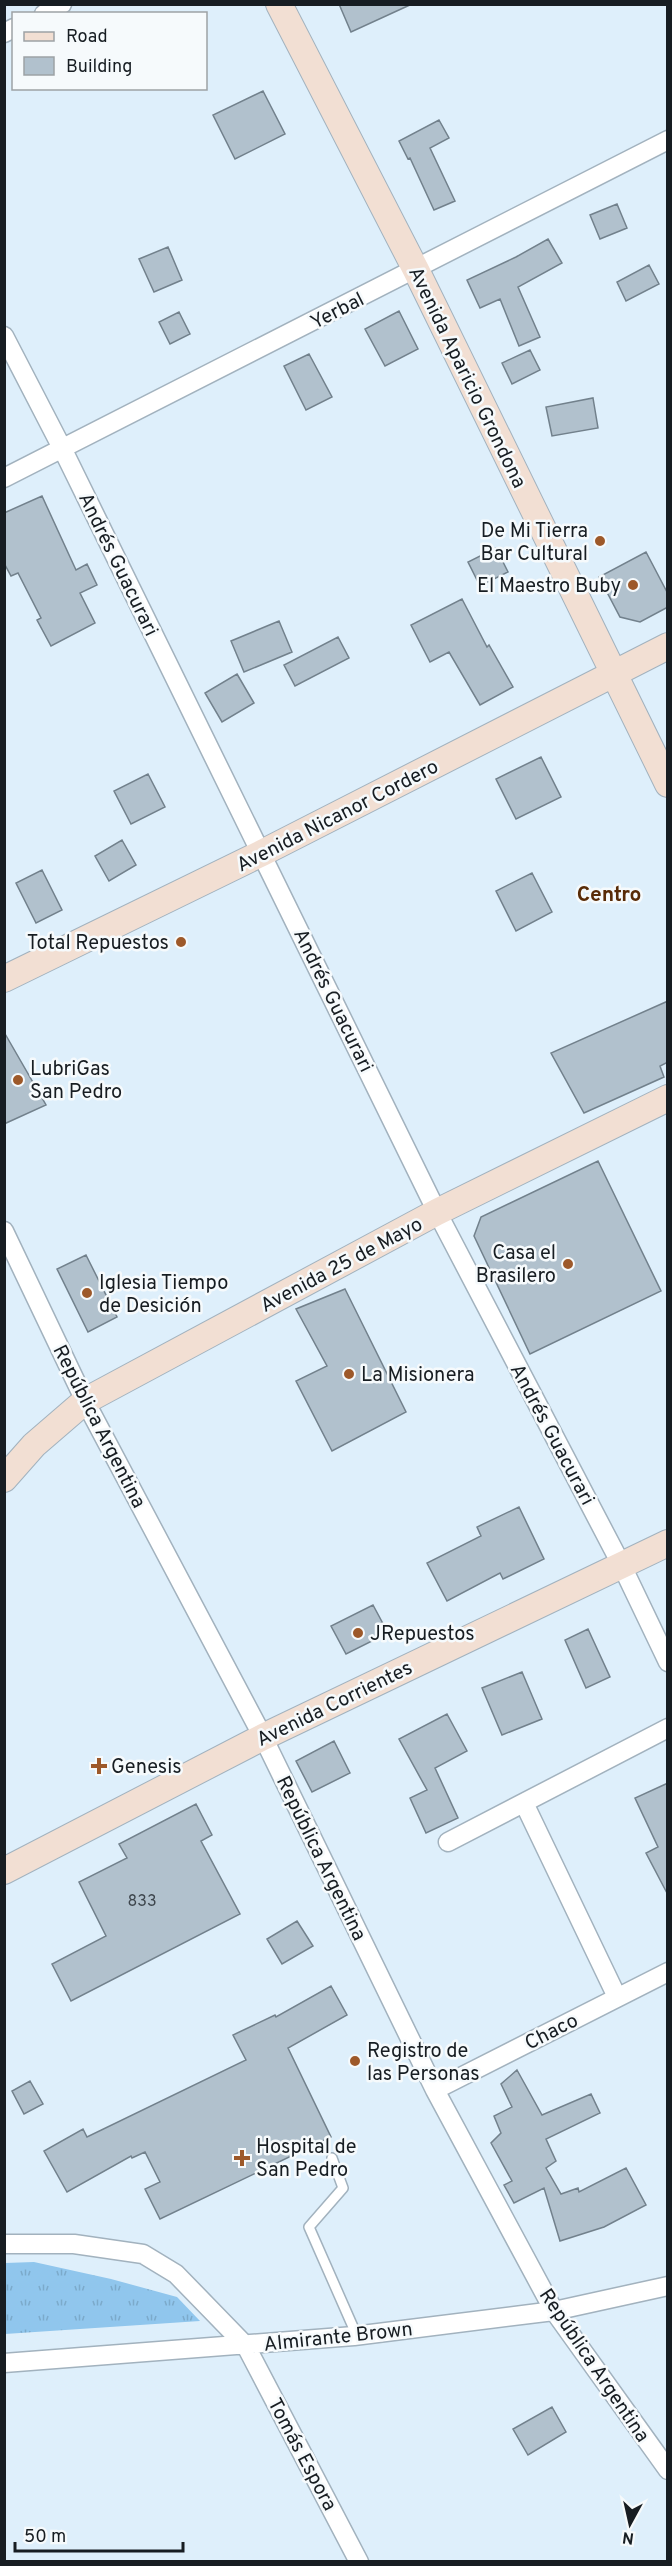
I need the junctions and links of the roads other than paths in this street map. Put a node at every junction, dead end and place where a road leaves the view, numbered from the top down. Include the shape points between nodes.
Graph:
1 (62, 4) edge
2 (279, 4) edge
3 (48, 12) edge
4 (668, 140) edge
5 (416, 270) junction
6 (4, 336) edge
7 (63, 450) junction
8 (4, 478) edge
9 (668, 646) edge
10 (612, 674) junction
11 (668, 784) edge
12 (262, 853) junction
13 (4, 980) edge
14 (668, 1098) edge
15 (437, 1212) junction
16 (4, 1231) edge
17 (85, 1401) junction
18 (4, 1479) edge
19 (668, 1543) edge
20 (622, 1566) junction
21 (668, 1662) edge
22 (668, 1728) edge
23 (263, 1737) junction
24 (524, 1803) junction
25 (448, 1842) dead end
26 (4, 1871) edge
27 (668, 1972) edge
28 (617, 1997) junction
29 (435, 2090) junction
30 (332, 2158) dead end
31 (4, 2244) edge
32 (668, 2286) edge
33 (554, 2311) junction
34 (357, 2336) junction
35 (246, 2346) junction
36 (4, 2363) edge
37 (668, 2469) edge
38 (359, 2562) edge

1 - 3 street
2 - 5 main road, Avenida Aparicio Grondona
4 - 5 street, Yerbal
5 - 7 street, Yerbal
5 - 10 main road, Avenida Aparicio Grondona
6 - 7 street, Andrés Guacurari
7 - 8 street, Yerbal
7 - 12 street, Andrés Guacurari
9 - 10 main road, Avenida Nicanor Cordero
10 - 11 main road, Avenida Aparicio Grondona
10 - 12 main road, Avenida Nicanor Cordero
12 - 13 main road, Avenida Nicanor Cordero
12 - 15 street, Andrés Guacurari
14 - 15 main road, Avenida 25 de Mayo
15 - 17 main road, Avenida 25 de Mayo
15 - 20 street, Andrés Guacurari
16 - 17 street, República Argentina
17 - 18 main road, Avenida 25 de Mayo via 34,1445
17 - 23 street, República Argentina
19 - 20 main road, Avenida Corrientes
20 - 21 street, Andrés Guacurari
20 - 23 main road, Avenida Corrientes
22 - 24 street
23 - 26 main road, Avenida Corrientes
23 - 29 street, República Argentina
24 - 25 street
24 - 28 street
27 - 28 street, Chaco
28 - 29 street, Chaco
29 - 33 street, República Argentina
30 - 34 lane via 343,2188 309,2227
31 - 35 street, Tomás Espora via 74,2244 143,2254 176,2274
32 - 33 street, Almirante Brown
33 - 34 street, Almirante Brown
33 - 37 street, República Argentina
34 - 35 street, Almirante Brown
35 - 36 street, Almirante Brown
35 - 38 street, Tomás Espora

